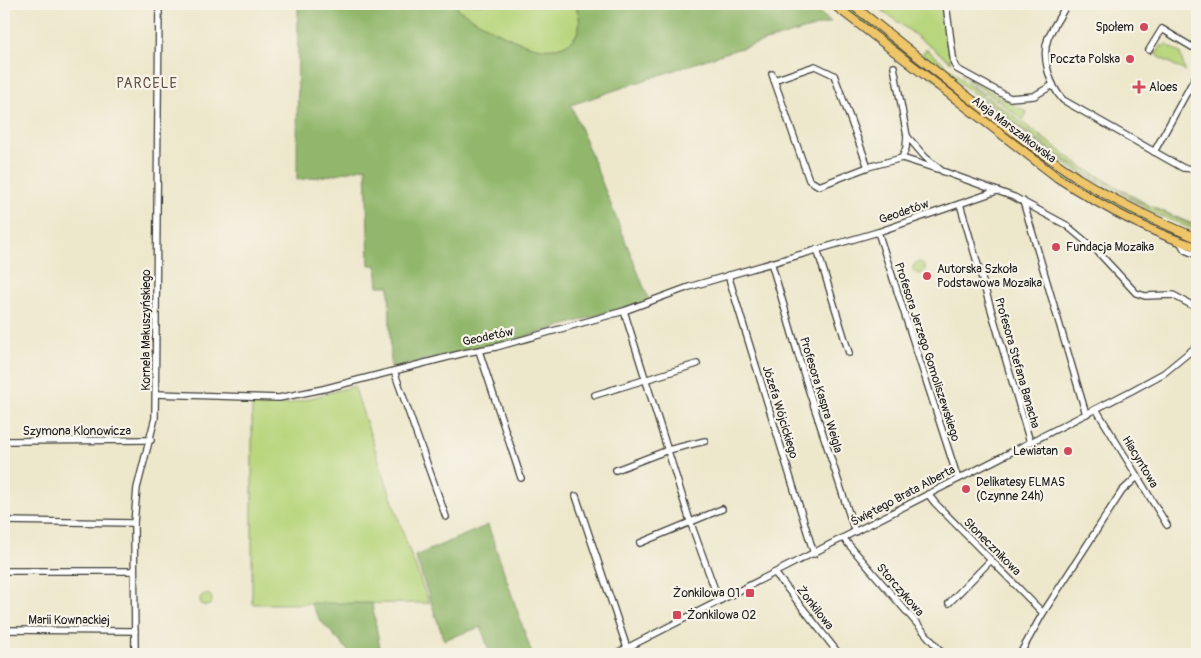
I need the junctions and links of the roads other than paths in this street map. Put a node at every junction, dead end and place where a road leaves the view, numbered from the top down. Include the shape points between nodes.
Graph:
1 (159, 4) edge
2 (833, 4) edge
3 (851, 4) edge
4 (946, 4) edge
5 (1067, 4) edge
6 (1197, 47) edge
7 (1149, 50) dead end
8 (894, 67) dead end
9 (1197, 74) edge
10 (1053, 85) junction
11 (907, 136) junction
12 (1154, 152) junction
13 (902, 158) junction
14 (868, 167) junction
15 (1197, 169) edge
16 (942, 171) junction
17 (997, 191) junction
18 (1023, 201) junction
19 (960, 204) junction
20 (878, 232) junction
21 (1197, 238) edge
22 (1180, 242) junction
23 (1197, 247) edge
24 (817, 249) junction
25 (1197, 254) edge
26 (771, 262) junction
27 (728, 275) junction
28 (1196, 310) edge
29 (624, 311) junction
30 (1197, 345) edge
31 (479, 351) junction
32 (849, 352) dead end
33 (697, 364) dead end
34 (394, 371) junction
35 (646, 380) junction
36 (156, 394) junction
37 (595, 395) dead end
38 (1096, 409) junction
39 (1086, 414) junction
40 (151, 440) junction
41 (4, 441) edge
42 (705, 441) dead end
43 (1030, 442) junction
44 (668, 450) junction
45 (616, 470) dead end
46 (1137, 477) junction
47 (521, 478) dead end
48 (958, 479) junction
49 (928, 494) junction
50 (576, 496) dead end
51 (722, 509) dead end
52 (446, 516) dead end
53 (4, 521) edge
54 (690, 521) junction
55 (134, 523) junction
56 (1167, 525) dead end
57 (855, 532) junction
58 (844, 539) junction
59 (640, 544) dead end
60 (814, 554) junction
61 (991, 560) junction
62 (4, 571) edge
63 (134, 572) junction
64 (775, 574) junction
65 (719, 601) junction
66 (949, 603) dead end
67 (1043, 613) junction
68 (4, 630) edge
69 (135, 630) junction
70 (627, 648) junction
71 (135, 654) edge
72 (614, 654) edge
73 (839, 654) edge
74 (943, 654) edge
75 (1020, 654) edge

1 - 36 street, Kornela Makuszyńskiego
2 - 22 main road, Aleja Marszałkowska via 1058,178 1103,205
3 - 21 main road, Aleja Marszałkowska via 1079,178 1125,205
4 - 10 street via 957,68 1010,98 1034,96
5 - 10 street via 1046,44
6 - 7 street via 1162,29
8 - 11 street
9 - 12 street
10 - 12 street via 1063,100
11 - 13 street
11 - 16 street
12 - 15 street via 1183,168
13 - 14 street
13 - 16 street
14 - 14 street via 819,186 809,180 773,77 815,66 834,75
16 - 17 street
17 - 18 street
17 - 19 street, Geodetów
18 - 28 street via 1076,232 1136,293 1145,296 1173,295
18 - 39 street
19 - 20 street, Geodetów
19 - 43 street, Profesora Stefana Banacha
20 - 24 street, Geodetów
20 - 48 street, Profesora Jerzego Gomoliszewskiego
22 - 23 main road, Aleja Marszałkowska
22 - 25 street via 1185,250
24 - 26 street, Geodetów
24 - 32 street
26 - 27 street, Geodetów
26 - 57 street, Profesora Kaspra Weigla
27 - 29 street, Geodetów
27 - 60 street, Józefa Wójcickiego
29 - 31 street, Geodetów
29 - 35 street
30 - 38 street, Świętego Brata Alberta via 1164,373
31 - 34 street, Geodetów
31 - 47 street
33 - 35 street
34 - 36 street, Geodetów via 284,397
34 - 52 street
35 - 37 street
35 - 44 street
36 - 40 street, Kornela Makuszyńskiego
38 - 39 street, Świętego Brata Alberta
38 - 46 street, Hiacyntowa
39 - 43 street, Świętego Brata Alberta
40 - 41 street, Szymona Klonowicza
40 - 55 street, Kornela Makuszyńskiego via 138,488
42 - 44 street
43 - 48 street, Świętego Brata Alberta
44 - 45 street
44 - 54 street
46 - 56 street, Hiacyntowa
46 - 67 street via 1122,491
48 - 49 street, Świętego Brata Alberta
49 - 57 street, Świętego Brata Alberta
49 - 61 street, Słonecznikowa
50 - 70 street
51 - 54 street
53 - 55 street
54 - 59 street
54 - 65 street
55 - 63 street, Kornela Makuszyńskiego
57 - 58 street, Świętego Brata Alberta
58 - 60 street, Świętego Brata Alberta
58 - 74 street, Storczykowa
60 - 64 street, Świętego Brata Alberta
61 - 66 street
61 - 67 street, Słonecznikowa
62 - 63 street
63 - 69 street, Kornela Makuszyńskiego
64 - 65 street, Świętego Brata Alberta
64 - 73 street, Żonkilowa
65 - 70 street, Świętego Brata Alberta
67 - 75 street
68 - 69 street, Marii Kownackiej
69 - 71 street, Kornela Makuszyńskiego
70 - 72 street, Świętego Brata Alberta

